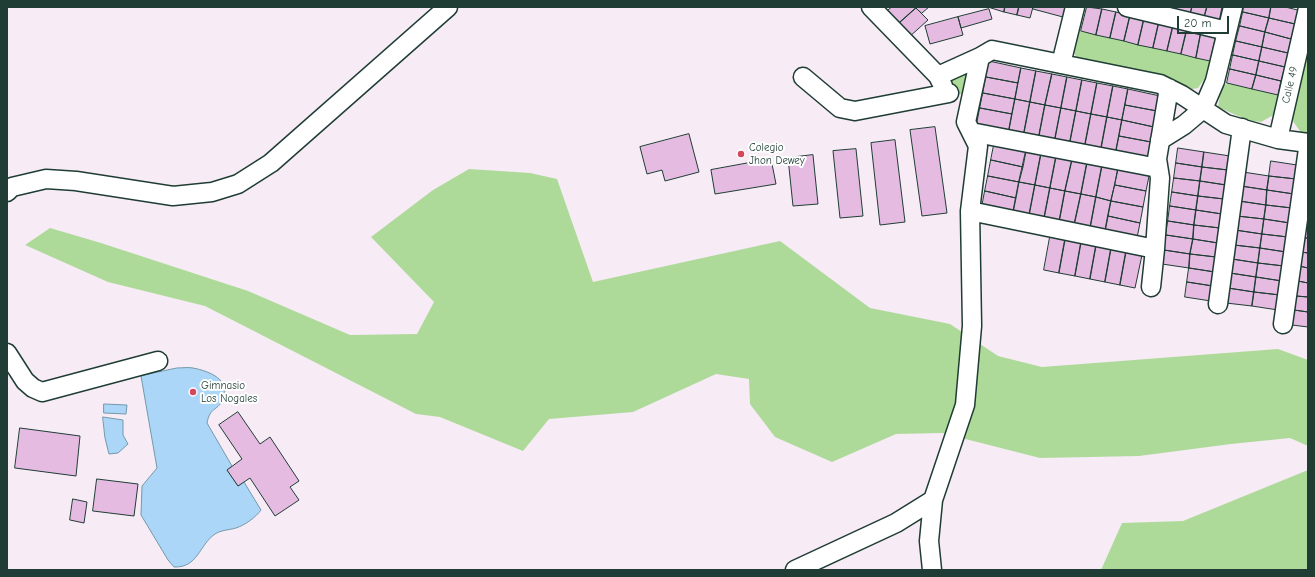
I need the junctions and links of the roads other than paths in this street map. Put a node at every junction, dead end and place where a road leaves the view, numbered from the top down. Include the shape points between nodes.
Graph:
1 (871, 7) edge
2 (1075, 7) edge
3 (1127, 7) edge
4 (1233, 7) edge
5 (443, 8) edge
6 (1308, 8) edge
7 (1227, 31) junction
8 (1303, 52) edge
9 (980, 57) junction
10 (1061, 64) junction
11 (938, 76) junction
12 (803, 77) dead end
13 (1169, 88) junction
14 (949, 93) junction
15 (1203, 109) junction
16 (968, 113) junction
17 (1242, 128) junction
18 (971, 132) junction
19 (1278, 139) junction
20 (1160, 140) junction
21 (1308, 143) edge
22 (1308, 149) edge
23 (1158, 168) junction
24 (7, 192) edge
25 (970, 212) junction
26 (1155, 250) junction
27 (1151, 287) dead end
28 (1218, 304) dead end
29 (1283, 324) dead end
30 (7, 353) edge
31 (158, 361) dead end
32 (933, 500) junction
33 (795, 570) edge
34 (932, 570) edge

1 - 11 street
2 - 10 street
3 - 7 street
4 - 7 street
5 - 24 street via 271,162 238,184 212,192 174,196 46,179 12,187
6 - 8 street, Calle 49
7 - 15 street via 1215,81
8 - 19 street, Calle 49
9 - 10 street via 992,50
9 - 11 street
9 - 16 street
10 - 13 street
11 - 14 street
12 - 14 street via 840,108 855,111
13 - 15 street
13 - 20 street
14 - 16 street
15 - 17 street via 1226,124
15 - 20 street
16 - 18 street via 966,122
17 - 19 street
17 - 28 street
18 - 23 street
18 - 25 street via 978,146
19 - 21 street
20 - 23 street
22 - 29 street
23 - 26 street via 1160,178
25 - 26 street
25 - 32 street via 972,326 965,405
26 - 27 street
30 - 31 street via 25,381 32,388 42,392
32 - 33 street via 896,523
32 - 34 street via 930,541

